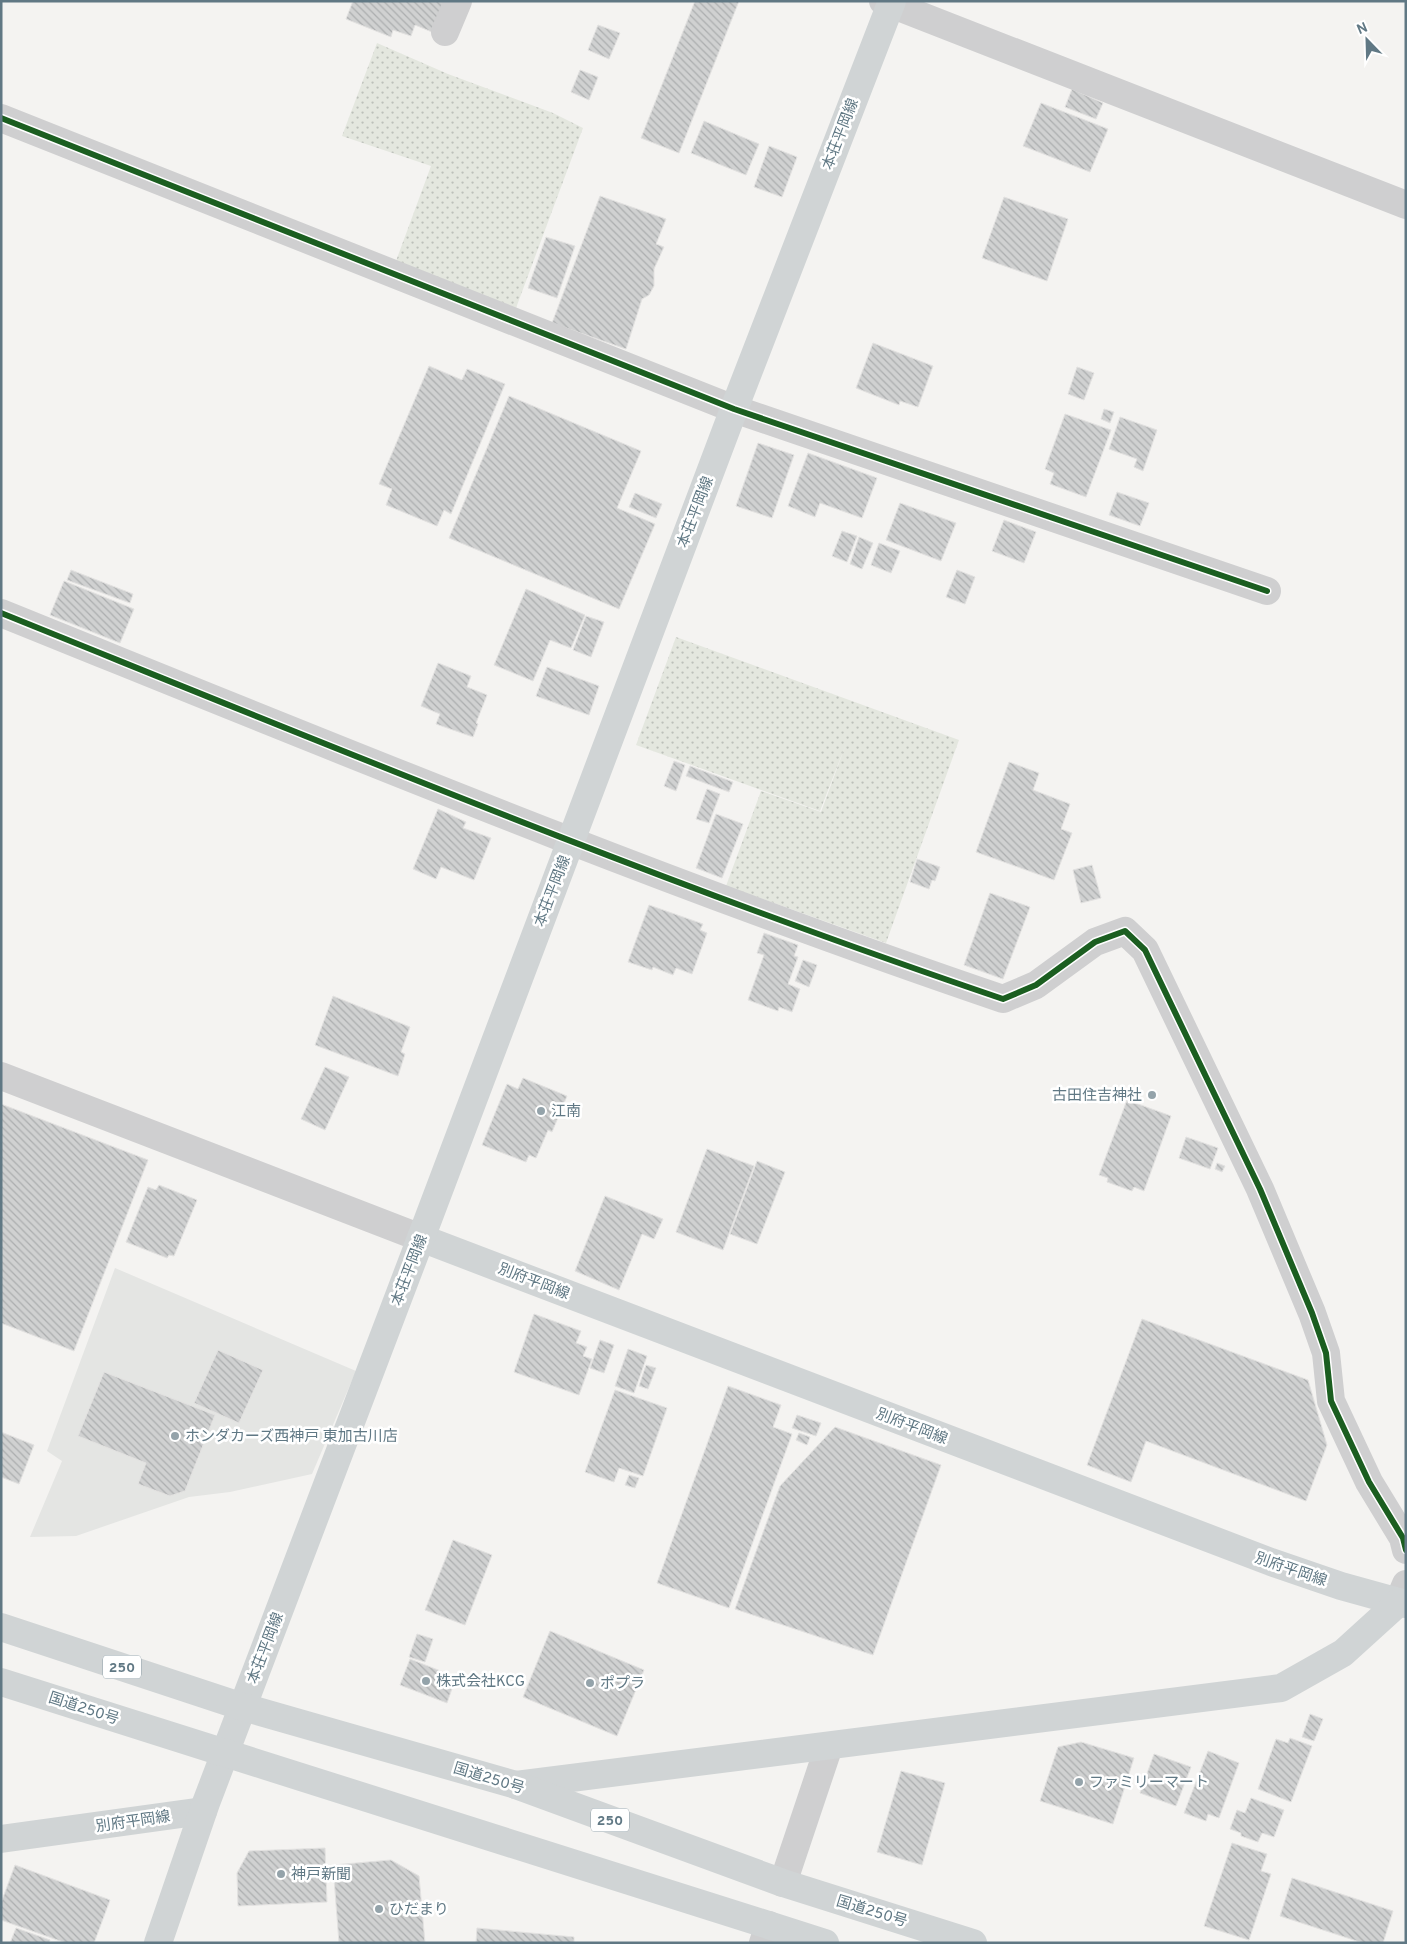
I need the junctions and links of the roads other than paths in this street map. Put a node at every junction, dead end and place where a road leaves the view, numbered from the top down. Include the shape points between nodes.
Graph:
1 (458, 1) edge
2 (889, 2) edge
3 (445, 32) dead end
4 (1, 118) edge
5 (1406, 205) edge
6 (734, 410) junction
7 (1268, 591) dead end
8 (1, 614) edge
9 (571, 842) junction
10 (1, 1076) edge
11 (421, 1238) junction
12 (1406, 1550) edge
13 (1403, 1597) edge
14 (1, 1627) edge
15 (1, 1682) edge
16 (243, 1707) junction
17 (829, 1746) junction
18 (225, 1754) junction
19 (516, 1785) junction
20 (203, 1811) junction
21 (1, 1839) edge
22 (783, 1883) junction
23 (766, 1934) edge
24 (158, 1943) edge
25 (825, 1943) edge
26 (973, 1943) edge

1 - 3 street
2 - 5 street
2 - 6 main road, 本荘平岡線
4 - 6 street
6 - 7 street
6 - 9 main road, 本荘平岡線
8 - 9 street
9 - 11 main road, 本荘平岡線
9 - 12 street via 913,969 1003,999 1036,985 1095,942 1126,931 1145,950 1260,1189 1326,1353 1330,1401 1368,1482 1403,1538
10 - 11 street
11 - 13 main road, 別府平岡線 via 1271,1562
11 - 16 main road, 本荘平岡線
13 - 17 main road via 1342,1653 1281,1688
14 - 16 main road, 国道250号 / 250
15 - 18 main road, 国道250号
16 - 18 main road, 本荘平岡線
16 - 19 main road, 国道250号 / 250
17 - 19 main road
17 - 22 street
18 - 20 main road
18 - 23 main road, 国道250号 via 471,1829
19 - 22 main road, 国道250号 / 250
20 - 21 main road, 別府平岡線
20 - 24 main road
22 - 26 main road, 国道250号 / 250
23 - 25 main road, 国道250号

